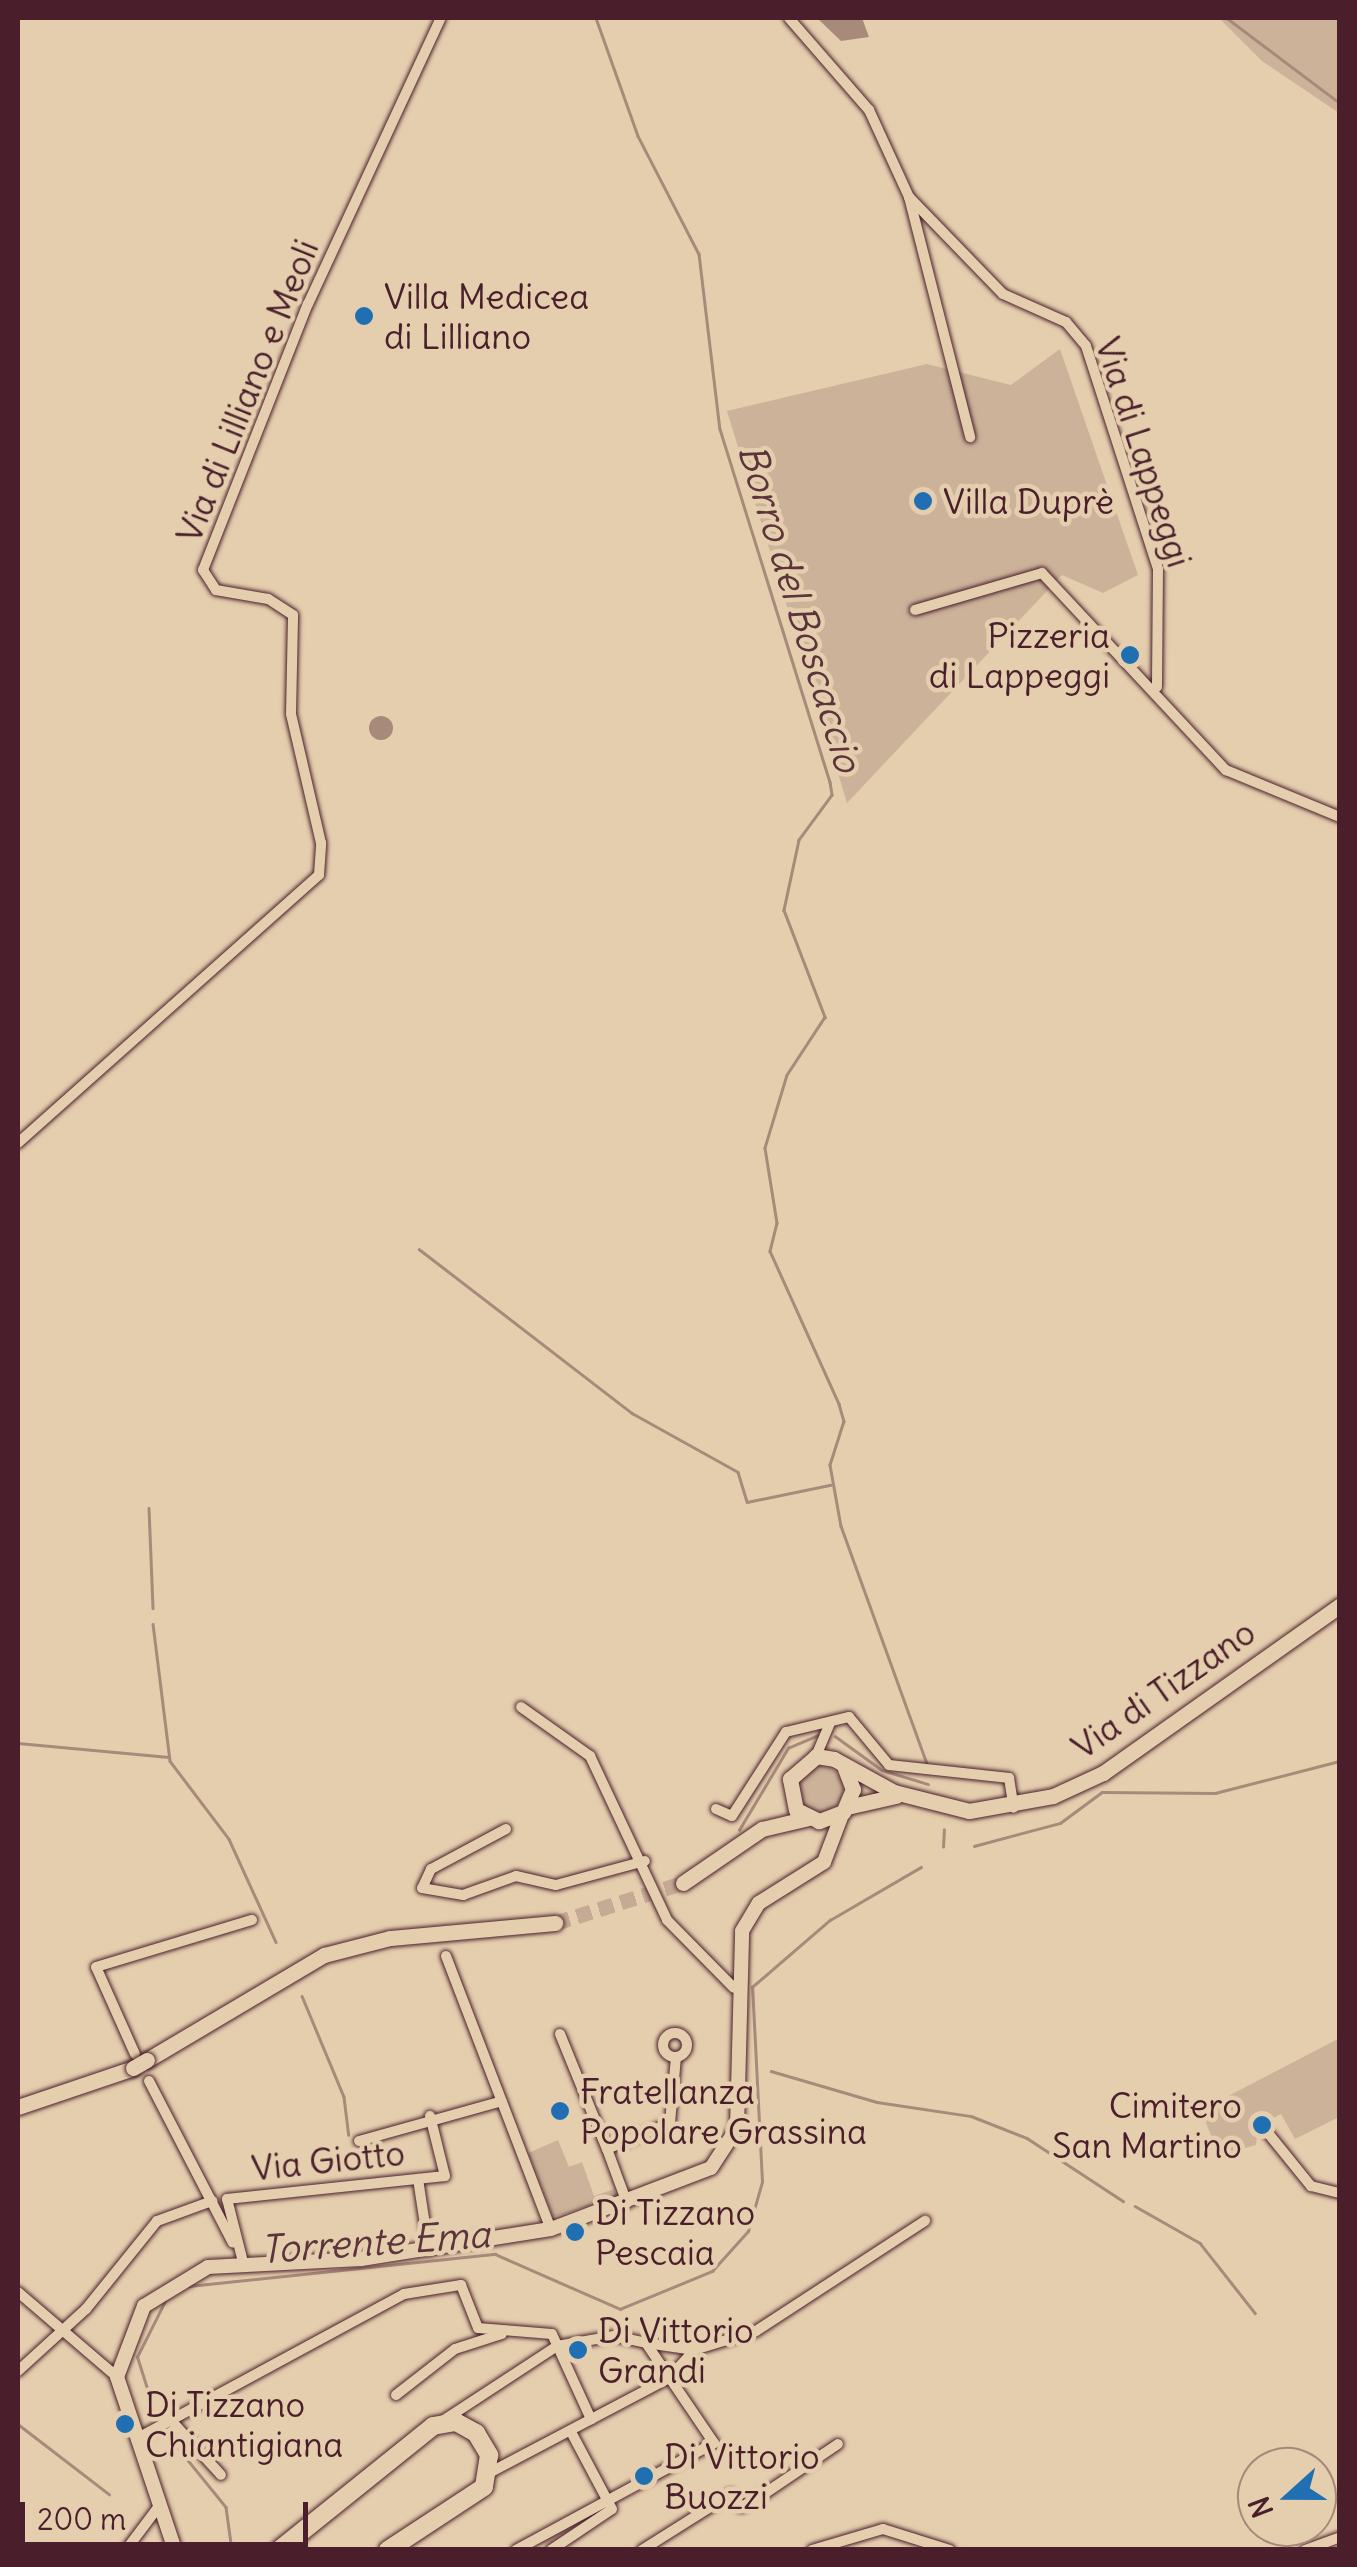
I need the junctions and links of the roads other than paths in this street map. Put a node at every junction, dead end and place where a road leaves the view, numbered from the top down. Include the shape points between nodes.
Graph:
1 (440, 18) edge
2 (789, 18) edge
3 (909, 197) junction
4 (970, 437) dead end
5 (915, 610) dead end
6 (1157, 687) junction
7 (1340, 817) edge
8 (18, 1143) edge
9 (1340, 1605) edge
10 (522, 1707) dead end
11 (830, 1723) junction
12 (827, 1738) junction
13 (816, 1756) junction
14 (839, 1763) junction
15 (788, 1788) junction
16 (912, 1798) junction
17 (1014, 1808) junction
18 (716, 1809) dead end
19 (845, 1810) junction
20 (810, 1819) junction
21 (506, 1830) dead end
22 (747, 1838) junction
23 (827, 1854) junction
24 (644, 1861) junction
25 (683, 1883) tunnel mouth
26 (252, 1920) dead end
27 (555, 1924) tunnel mouth
28 (446, 1956) dead end
29 (734, 1988) junction
30 (560, 2034) dead end
31 (676, 2057) dead end
32 (139, 2061) junction
33 (148, 2081) dead end
34 (497, 2087) junction
35 (488, 2098) junction
36 (502, 2101) junction
37 (18, 2107) edge
38 (430, 2116) junction
39 (1264, 2128) dead end
40 (359, 2140) dead end
41 (607, 2149) junction
42 (418, 2179) junction
43 (1340, 2193) edge
44 (212, 2201) junction
45 (627, 2202) junction
46 (924, 2221) dead end
47 (552, 2229) junction
48 (429, 2252) junction
49 (242, 2262) junction
50 (18, 2292) edge
51 (515, 2329) junction
52 (60, 2330) junction
53 (646, 2344) junction
54 (557, 2346) junction
55 (694, 2350) junction
56 (18, 2371) edge
57 (117, 2376) junction
58 (669, 2378) junction
59 (396, 2395) dead end
60 (168, 2419) junction
61 (592, 2419) junction
62 (440, 2423) junction
63 (571, 2432) junction
64 (136, 2440) junction
65 (838, 2444) dead end
66 (489, 2473) junction
67 (222, 2475) dead end
68 (610, 2496) junction
69 (159, 2506) junction
70 (1340, 2537) edge
71 (126, 2550) edge
72 (175, 2550) edge
73 (279, 2550) edge
74 (388, 2550) edge
75 (516, 2550) edge
76 (551, 2550) edge
77 (642, 2550) edge
78 (812, 2550) edge
79 (950, 2550) edge
80 (1305, 2550) edge

1 - 8 street, Via di Lilliano e Meoli via 308,304 203,570 216,590 268,599 293,615 291,714 321,843 320,875
2 - 3 street, Via di Lappeggi via 869,110
3 - 4 street, Via di Lappeggi
3 - 6 street, Via di Lappeggi via 1003,294 1066,322 1086,346 1158,569
5 - 6 street via 1042,574
6 - 7 street via 1226,770
9 - 17 main road, Via di Tizzano via 1103,1774
10 - 24 street via 590,1756 609,1811
11 - 12 street
11 - 17 street via 860,1720 881,1759 905,1771 1009,1778
11 - 18 street via 786,1732 732,1816
12 - 13 street
12 - 14 street
13 - 14 main road, Via di Tizzano
13 - 15 main road via 795,1768
14 - 16 main road, Via di Tizzano
14 - 19 main road via 853,1789
15 - 20 main road
15 - 22 main road
16 - 17 main road, Via di Tizzano
16 - 19 main road, Via di Tizzano
19 - 20 main road, Via di Tizzano
19 - 23 street
20 - 22 main road, Via di Tizzano
20 - 23 street via 825,1832
21 - 24 street via 431,1869 422,1888 463,1894 516,1876 556,1884
22 - 25 main road
23 - 29 street via 747,1920
24 - 29 street via 667,1920
26 - 32 street via 96,1967
27 - 32 main road via 356,1945 241,1997
28 - 34 street
29 - 45 street via 737,2128 729,2148 696,2177
30 - 41 street
31 - 41 street via 670,2122
32 - 37 main road
33 - 44 street
34 - 35 street
34 - 36 street
35 - 36 street
35 - 38 street
36 - 47 street
38 - 40 street
38 - 42 street, Via Giotto via 445,2176
39 - 43 street via 1311,2186
41 - 45 street
42 - 48 street
42 - 49 street, Via Giotto via 227,2199
44 - 49 street
44 - 52 street via 157,2221
45 - 47 street
46 - 55 street via 756,2331
47 - 48 street
48 - 49 street
49 - 57 street via 208,2268 156,2293 134,2323
50 - 52 street
51 - 54 street via 552,2334
51 - 59 street via 456,2349
51 - 60 street via 478,2328 461,2285 404,2294
52 - 56 street
52 - 57 street
53 - 54 street via 599,2336
53 - 55 street
53 - 58 street
54 - 61 street
54 - 62 street
55 - 58 street
57 - 64 street
58 - 61 street
58 - 68 street via 714,2443
60 - 64 street
60 - 67 street
61 - 63 street
62 - 66 main road via 476,2432
62 - 73 main road
63 - 66 street
63 - 68 street
64 - 69 street
65 - 77 street via 755,2500 741,2507 731,2494
66 - 74 main road via 476,2494
68 - 75 street
68 - 76 street via 606,2515
69 - 71 street
69 - 72 street
70 - 80 street
78 - 79 street via 883,2529

